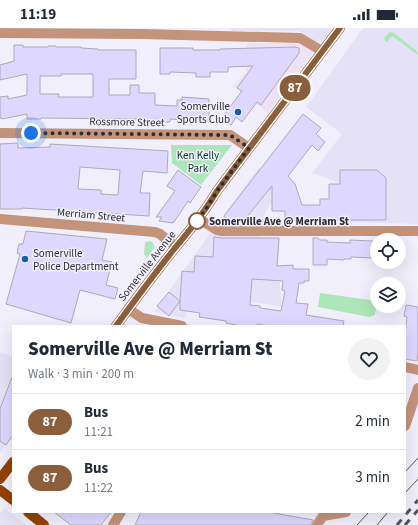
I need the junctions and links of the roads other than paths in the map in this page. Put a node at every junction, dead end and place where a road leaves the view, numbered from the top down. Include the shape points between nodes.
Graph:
1 (340, 28) edge
2 (0, 33) edge
3 (322, 51) junction
4 (0, 133) edge
5 (249, 148) junction
6 (0, 219) edge
7 (199, 219) junction
8 (418, 231) edge
9 (176, 247) junction
10 (128, 309) junction
11 (117, 325) edge
12 (177, 325) edge
13 (406, 367) edge
14 (418, 370) edge
15 (418, 388) edge
16 (406, 423) edge
17 (12, 463) edge
18 (0, 479) edge
19 (0, 490) edge
20 (12, 499) edge
21 (29, 513) edge
22 (120, 513) edge
23 (334, 513) edge
24 (321, 514) edge
25 (44, 525) edge
26 (113, 525) edge
27 (316, 525) edge

1 - 3 main road, Somerville Avenue
2 - 3 street via 300,38
3 - 5 main road, Somerville Avenue
4 - 5 street, Rossmore Street via 230,135
5 - 7 main road, Somerville Avenue
6 - 9 street, Merriam Street via 155,232
7 - 8 street via 222,231
7 - 9 main road, Somerville Avenue
9 - 10 main road, Somerville Avenue
10 - 11 main road, Somerville Avenue
10 - 12 street via 142,318
13 - 14 street
15 - 16 street
17 - 18 main road
19 - 20 main road
21 - 25 main road
22 - 26 street
23 - 24 street
24 - 27 street

